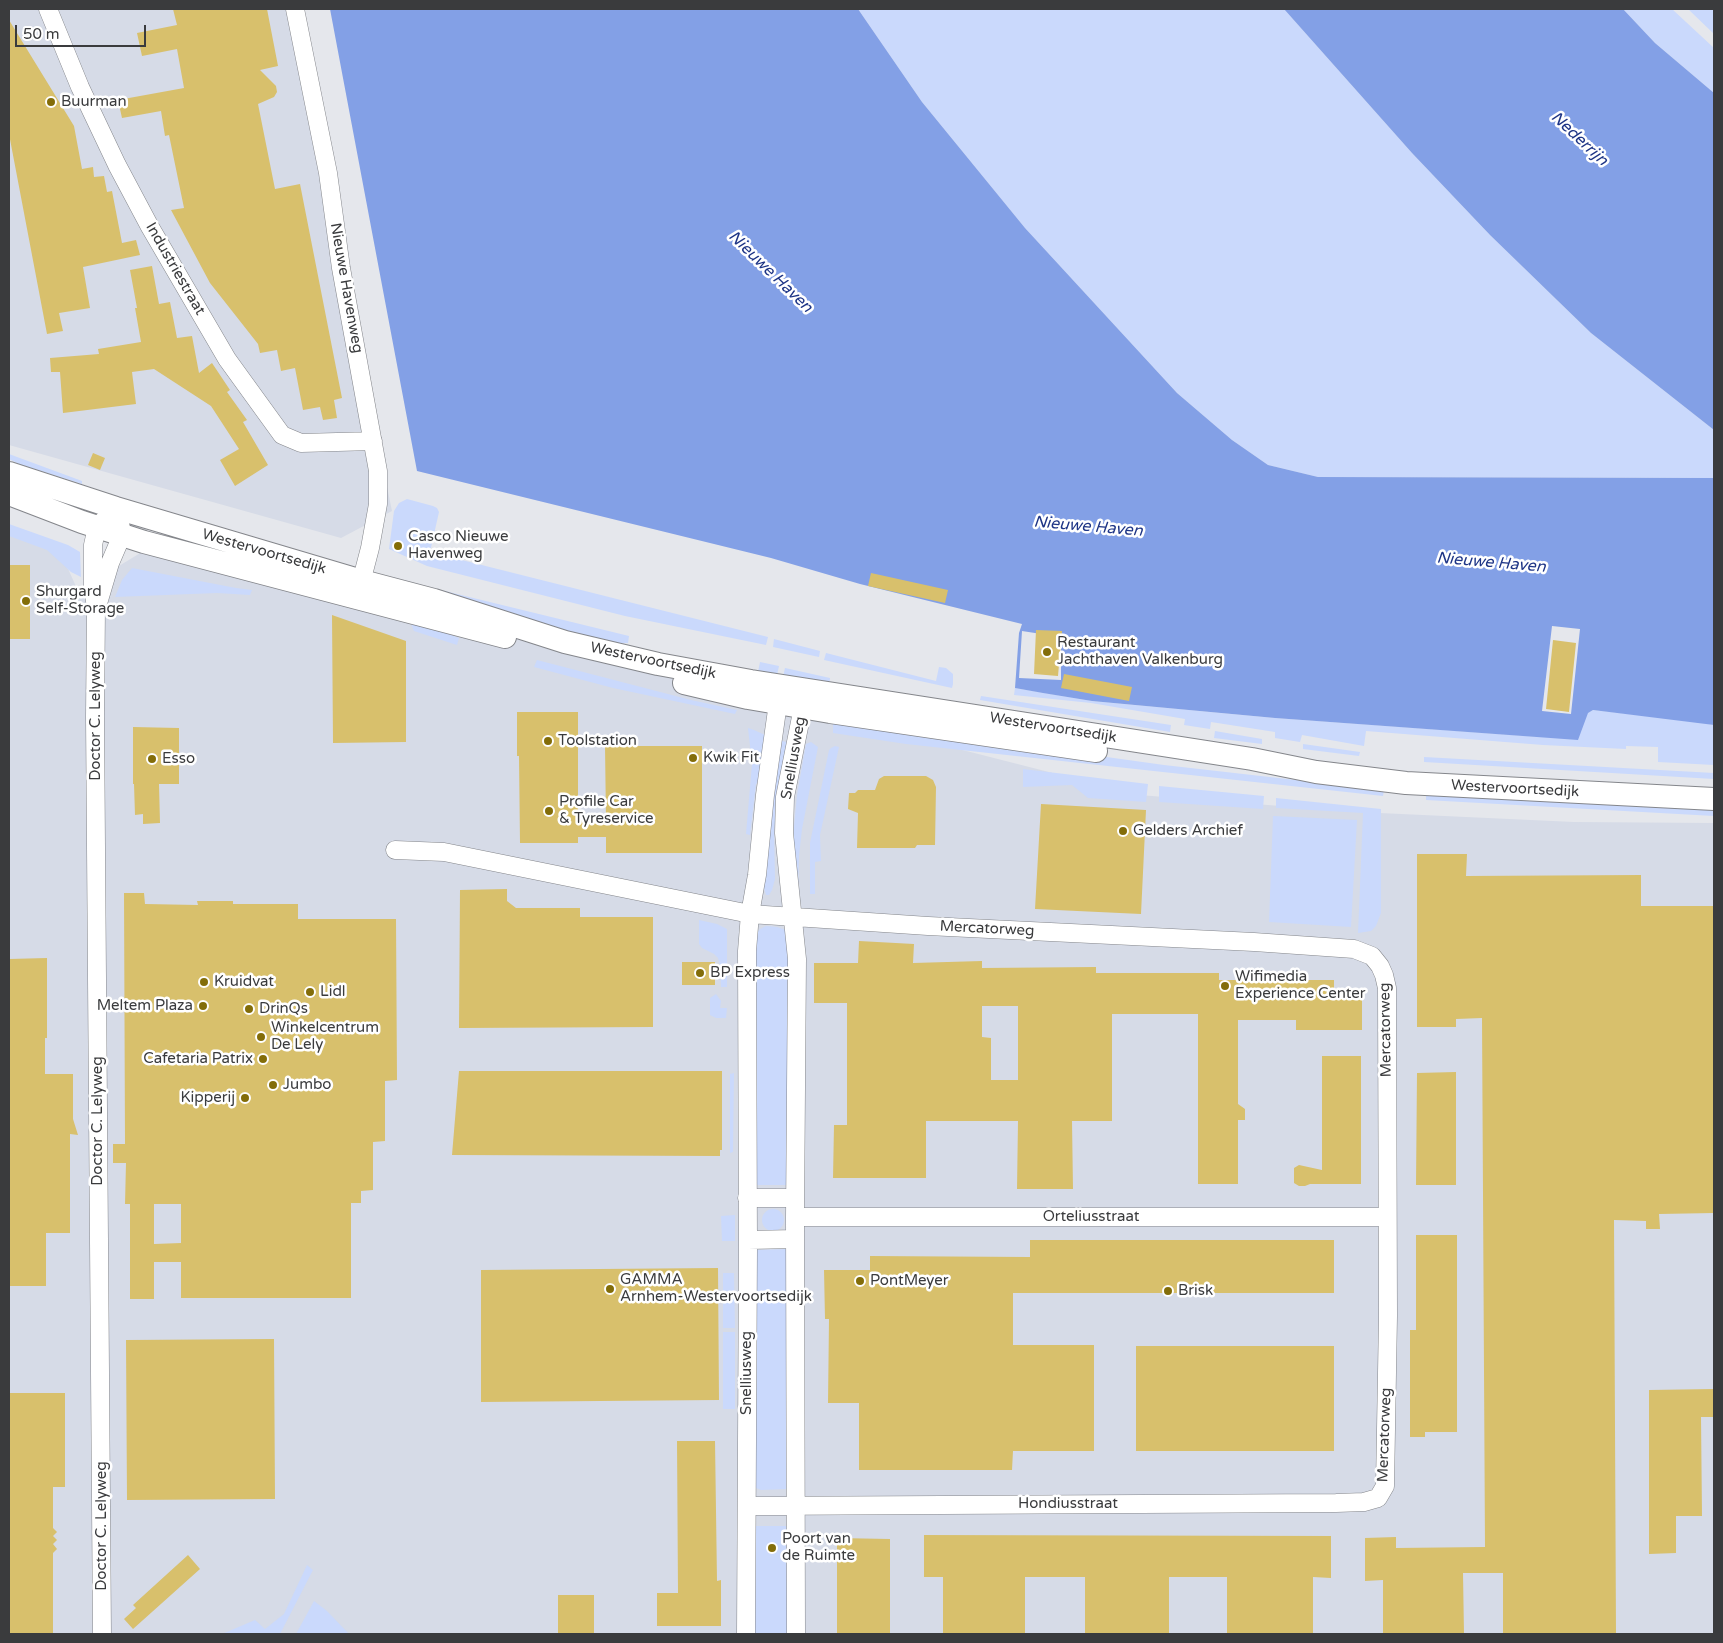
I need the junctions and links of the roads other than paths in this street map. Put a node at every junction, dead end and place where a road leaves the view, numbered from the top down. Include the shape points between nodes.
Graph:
1 (48, 9) edge
2 (296, 9) edge
3 (373, 441) junction
4 (9, 473) edge
5 (9, 494) edge
6 (116, 508) junction
7 (97, 527) junction
8 (122, 535) junction
9 (362, 582) junction
10 (96, 608) junction
11 (785, 695) junction
12 (803, 707) junction
13 (1316, 772) junction
14 (1714, 799) edge
15 (395, 850) dead end
16 (750, 914) junction
17 (794, 916) junction
18 (748, 1198) junction
19 (795, 1198) junction
20 (795, 1217) junction
21 (1387, 1217) junction
22 (795, 1239) junction
23 (748, 1240) junction
24 (1340, 1502) joint
25 (796, 1505) junction
26 (747, 1506) junction
27 (102, 1634) edge
28 (746, 1634) edge
29 (796, 1634) edge

1 - 3 street, Industriestraat via 80,87 150,227 227,359 282,435 301,443
2 - 3 street, Nieuwe Havenweg via 328,173 341,268
3 - 9 street, Nieuwe Havenweg via 379,485 378,504
4 - 6 main road, Westervoortsedijk
5 - 7 main road, Westervoortsedijk
6 - 7 street
6 - 8 street
6 - 9 main road, Westervoortsedijk
7 - 8 main road, Westervoortsedijk
7 - 10 street, Doctor C. Lelyweg via 93,545
8 - 9 main road, Westervoortsedijk via 144,542
8 - 10 street, Doctor C. Lelyweg
9 - 11 main road, Westervoortsedijk via 434,600 565,642
10 - 27 street, Doctor C. Lelyweg
11 - 12 main road, Westervoortsedijk
11 - 13 main road, Westervoortsedijk via 1242,758
11 - 16 street, Snelliusweg via 765,795 758,875
12 - 13 main road, Westervoortsedijk via 1158,760 1247,770
12 - 17 street, Snelliusweg via 785,797 784,833
13 - 14 main road, Westervoortsedijk via 1406,783
15 - 16 street via 444,852
16 - 17 street
16 - 18 street, Snelliusweg via 747,951
17 - 19 street, Snelliusweg via 798,959
17 - 21 street, Mercatorweg via 1082,935 1254,942 1364,952 1380,966 1387,988
18 - 19 street
18 - 23 street, Snelliusweg
19 - 20 street, Snelliusweg
20 - 21 street, Orteliusstraat
20 - 22 street, Snelliusweg
21 - 24 street, Mercatorweg via 1385,1486 1378,1498 1364,1502
22 - 23 street
22 - 25 street, Snelliusweg
23 - 26 street, Snelliusweg
24 - 25 street, Hondiusstraat
25 - 26 street
25 - 29 street, Snelliusweg
26 - 28 street, Snelliusweg

